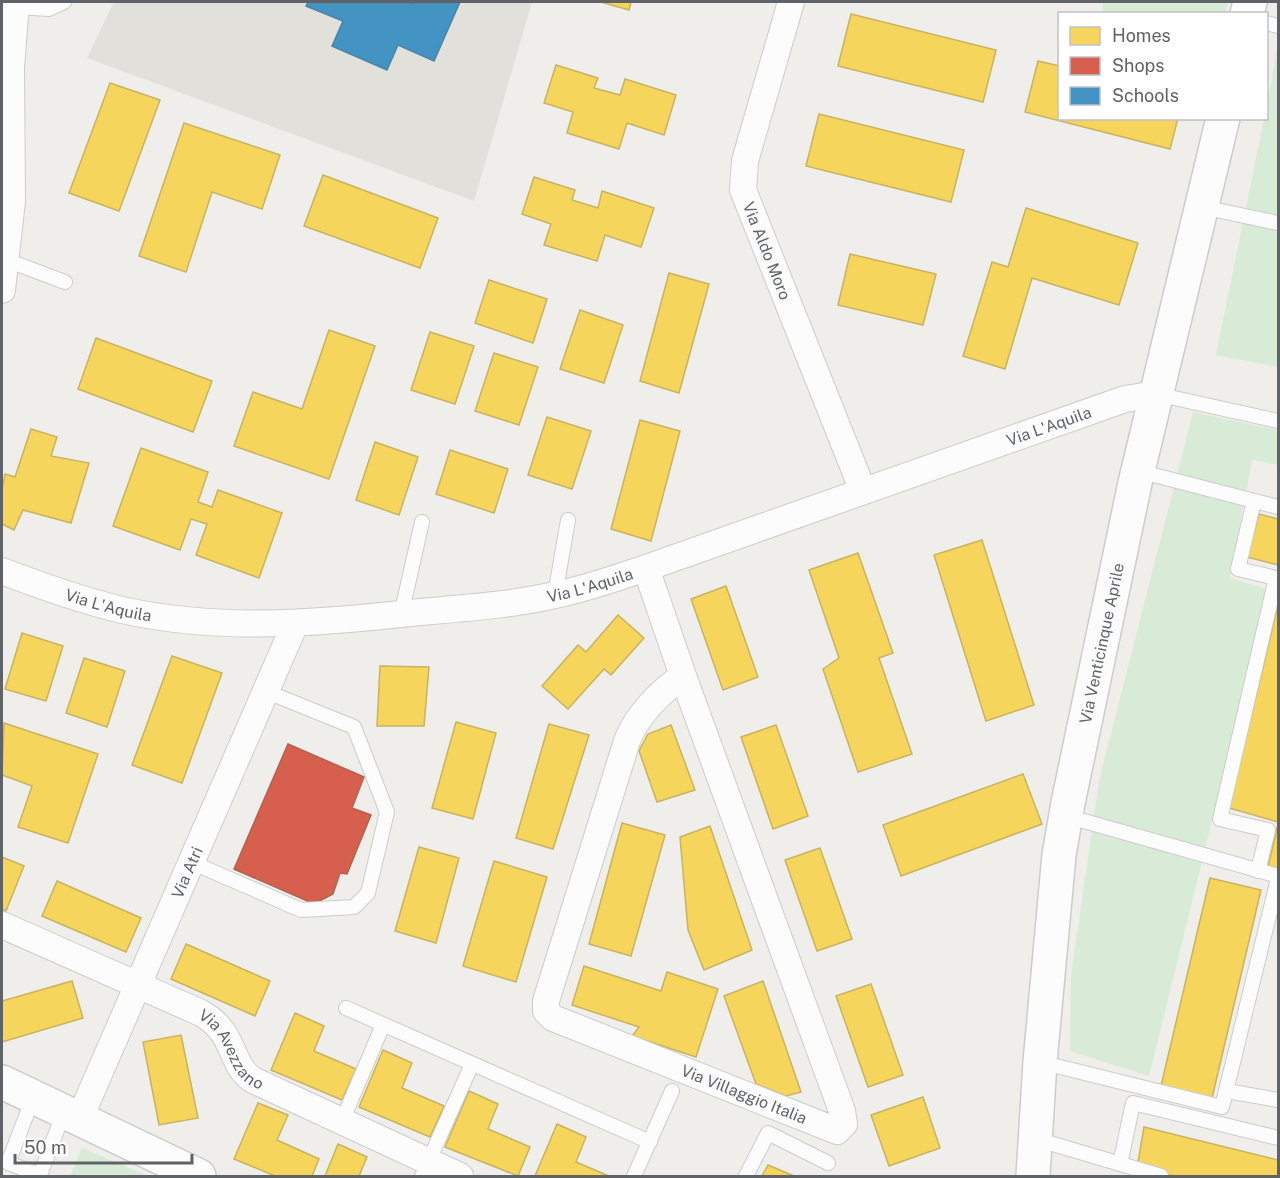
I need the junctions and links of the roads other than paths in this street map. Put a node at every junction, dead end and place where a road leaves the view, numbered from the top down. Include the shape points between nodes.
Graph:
1 (64, 2) edge
2 (791, 2) edge
3 (12, 10) edge
4 (1223, 120) edge
5 (1202, 207) junction
6 (1278, 223) edge
7 (4, 259) edge
8 (65, 282) dead end
9 (2, 290) edge
10 (1156, 394) junction
11 (1278, 421) edge
12 (1138, 471) junction
13 (863, 491) junction
14 (1254, 501) junction
15 (1278, 507) edge
16 (568, 520) dead end
17 (422, 522) dead end
18 (646, 568) junction
19 (2, 571) edge
20 (555, 596) junction
21 (400, 615) junction
22 (295, 624) junction
23 (683, 676) junction
24 (265, 691) junction
25 (1066, 816) junction
26 (191, 862) junction
27 (1258, 870) junction
28 (1278, 877) edge
29 (2, 925) edge
30 (138, 985) junction
31 (346, 1008) dead end
32 (383, 1025) junction
33 (1040, 1062) junction
34 (472, 1064) junction
35 (2, 1082) edge
36 (672, 1091) dead end
37 (1227, 1091) junction
38 (33, 1098) junction
39 (1278, 1100) edge
40 (71, 1116) junction
41 (342, 1121) junction
42 (1034, 1138) junction
43 (1278, 1138) edge
44 (650, 1142) junction
45 (828, 1162) dead end
46 (1120, 1164) junction
47 (425, 1169) edge
48 (199, 1176) edge
49 (460, 1176) edge
50 (634, 1176) edge
51 (746, 1176) edge
52 (1033, 1176) edge
53 (1161, 1176) edge

1 - 3 lane via 49,9
2 - 13 street, Via Aldo Moro via 745,161 743,190
3 - 7 street via 12,201
4 - 5 street, Via Venticinque Aprile
5 - 6 lane
5 - 10 street, Via Venticinque Aprile
7 - 8 lane
7 - 9 street
10 - 11 lane
10 - 12 street, Via Venticinque Aprile
10 - 13 street, Via L'Aquila via 1125,399
12 - 14 lane
12 - 25 street, Via Venticinque Aprile
13 - 18 street, Via L'Aquila
14 - 15 lane
14 - 27 lane via 1238,569 1276,578 1220,819 1268,830
16 - 20 lane
17 - 21 lane
18 - 20 street, Via L'Aquila
18 - 23 street, Via Villaggio Italia
19 - 22 street, Via L'Aquila via 123,610 192,620
20 - 21 street, Via L'Aquila
21 - 22 street, Via L'Aquila
22 - 24 street, Via Atri
23 - 23 street, Via Villaggio Italia via 661,693 629,734 546,1011 553,1018 837,1131 843,1124 842,1111
24 - 26 street, Via Atri
24 - 26 lane via 354,727 387,812 368,893 354,907 302,910
25 - 27 lane
25 - 33 street, Via Venticinque Aprile
26 - 30 street, Via Atri
27 - 28 lane
28 - 37 lane
29 - 30 street, Via Avezzano
30 - 40 street, Via Atri
30 - 41 street, Via Avezzano via 216,1022 249,1077
31 - 32 lane
32 - 34 lane
32 - 41 lane
33 - 37 lane via 1222,1107
33 - 42 street, Via Venticinque Aprile
34 - 44 lane
34 - 47 lane
35 - 38 street
36 - 44 lane
37 - 39 lane
38 - 40 street
38 - 40 lane via 8,1163 40,1175
40 - 48 street
41 - 47 street, Via Avezzano
42 - 46 lane
42 - 52 street, Via Venticinque Aprile
43 - 46 lane via 1133,1103
44 - 50 lane
45 - 51 lane via 768,1133
46 - 53 lane
47 - 49 street, Via Avezzano

